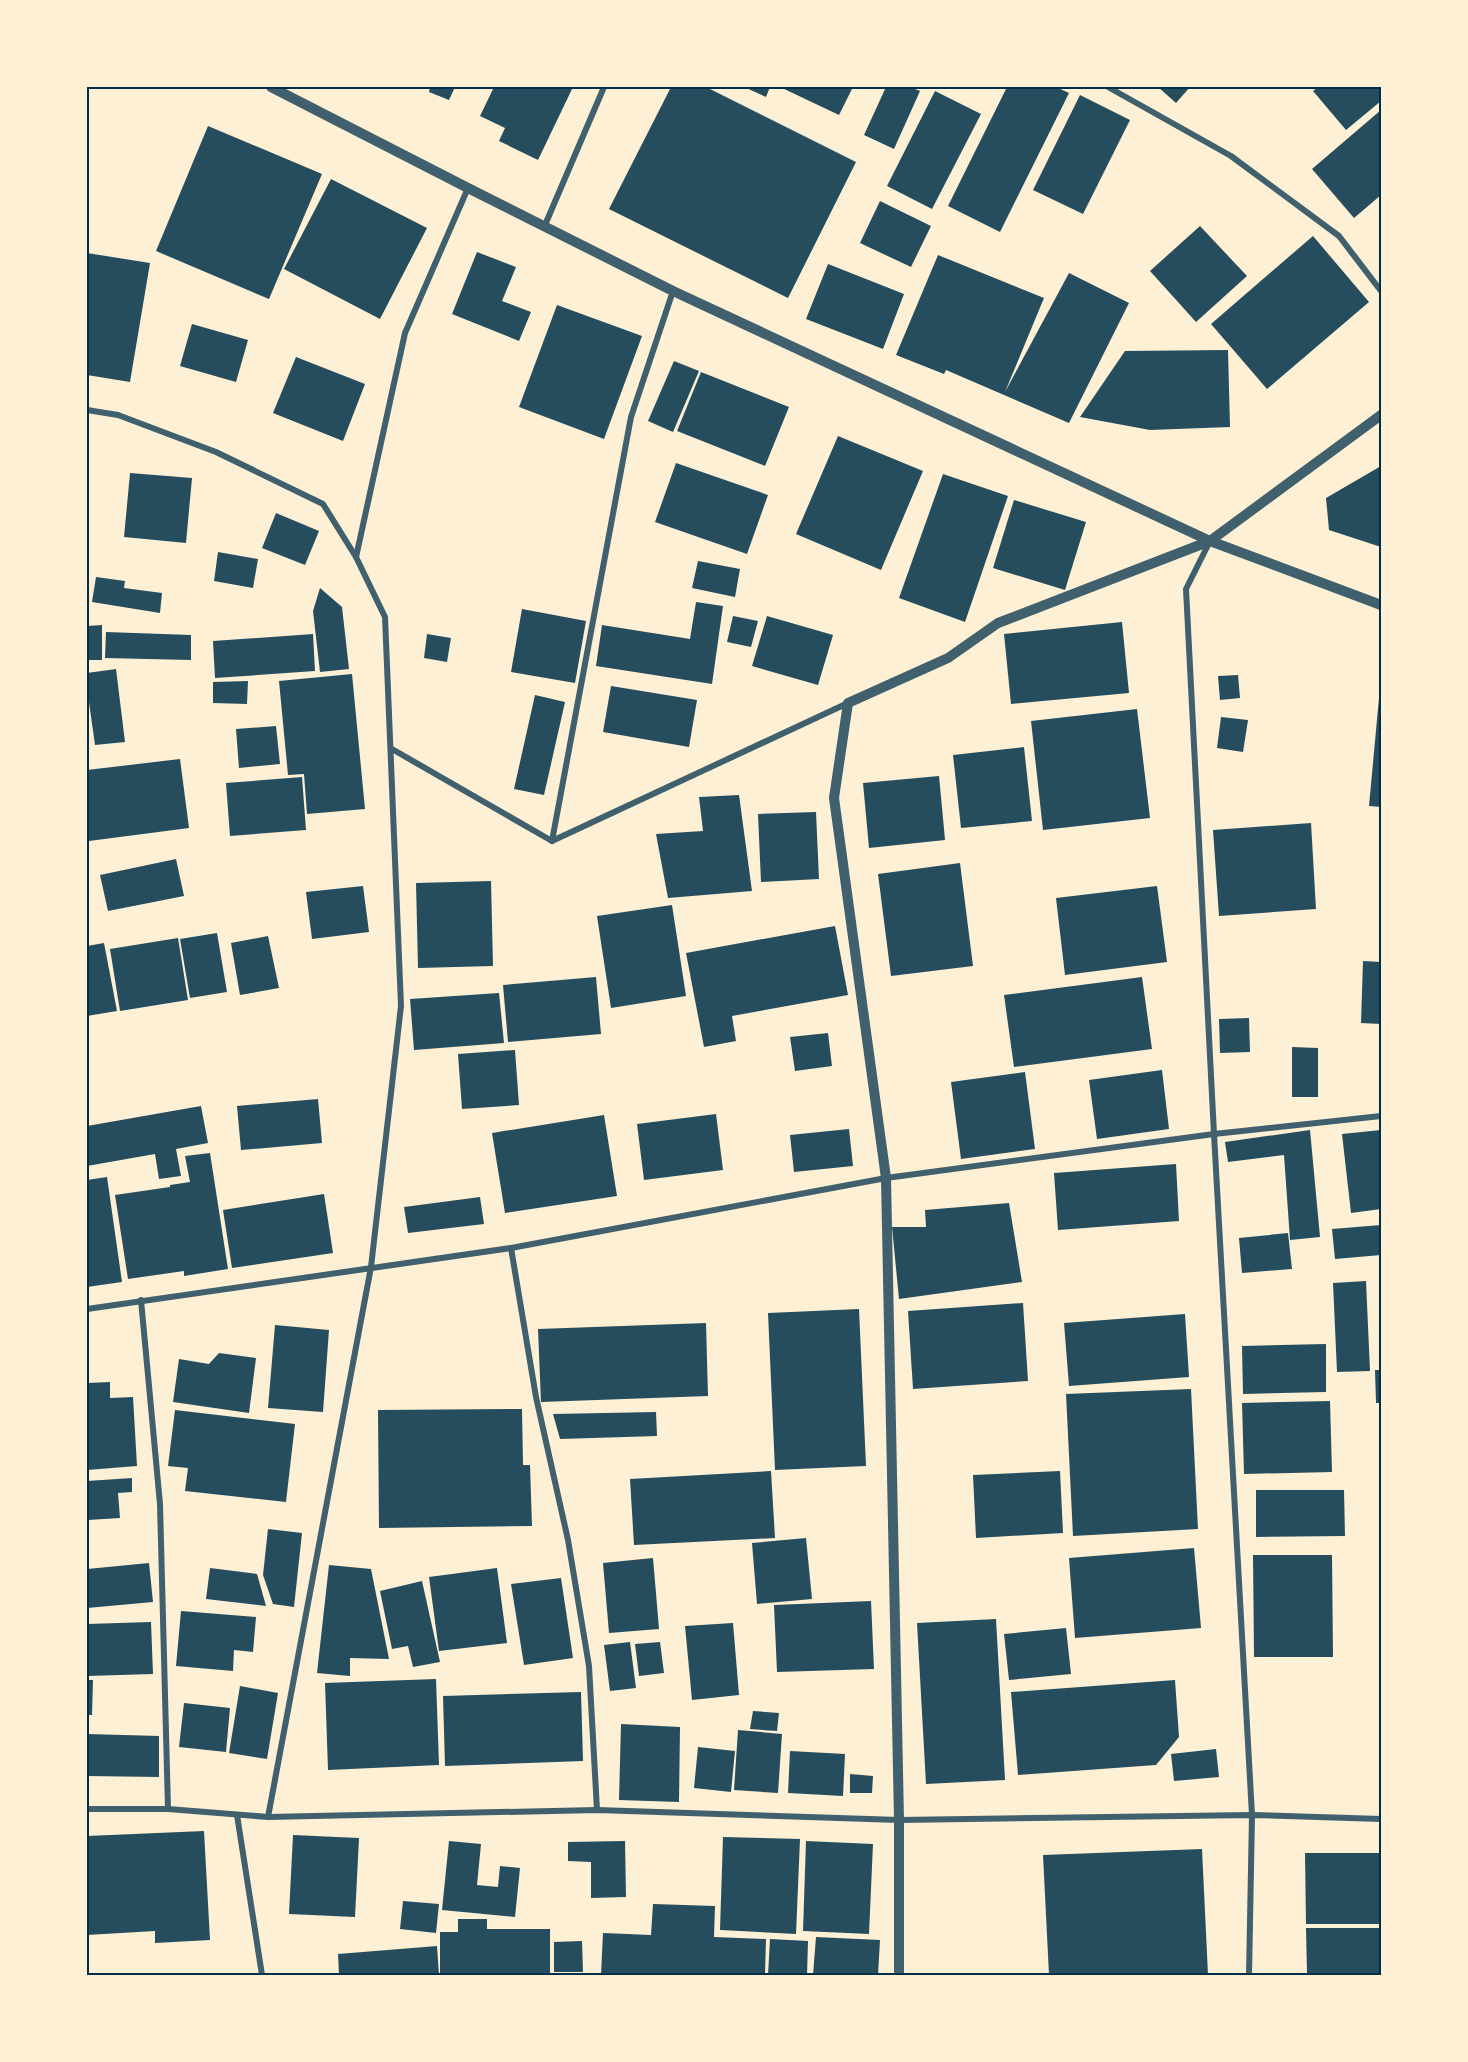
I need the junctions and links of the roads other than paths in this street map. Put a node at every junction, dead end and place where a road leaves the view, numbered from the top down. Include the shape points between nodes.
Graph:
1 (272, 87) edge
2 (604, 87) edge
3 (1108, 87) edge
4 (468, 188) junction
5 (545, 225) junction
6 (673, 291) junction
7 (1381, 291) edge
8 (87, 410) edge
9 (1381, 415) edge
10 (1210, 541) junction
11 (356, 556) junction
12 (1381, 605) edge
13 (848, 703) junction
14 (392, 749) junction
15 (552, 841) junction
16 (1381, 1116) edge
17 (1214, 1134) junction
18 (886, 1178) junction
19 (512, 1248) junction
20 (371, 1268) junction
21 (141, 1300) junction
22 (87, 1309) edge
23 (87, 1809) edge
24 (168, 1809) junction
25 (597, 1810) junction
26 (237, 1815) junction
27 (1252, 1815) junction
28 (268, 1817) junction
29 (1381, 1819) edge
30 (899, 1820) junction
31 (262, 1975) edge
32 (899, 1975) edge
33 (1249, 1975) edge

1 - 4 street
2 - 5 street
3 - 7 street via 1231,156 1339,236
4 - 5 street
4 - 11 street via 405,333
5 - 6 street
6 - 10 street
6 - 15 street via 631,417
8 - 11 street via 118,415 216,452 323,504
9 - 10 street
10 - 12 street
10 - 13 street via 998,623 948,658
10 - 17 street via 1186,589
11 - 14 street via 385,617
13 - 15 street
13 - 18 street via 834,798
14 - 15 street
14 - 20 street via 401,1006
16 - 17 street
17 - 18 street
17 - 27 street
18 - 19 street
18 - 30 street
19 - 20 street
19 - 25 street via 536,1397 568,1540 589,1666
20 - 21 street
20 - 28 street
21 - 22 street
21 - 24 street via 160,1504
23 - 24 street
24 - 26 street
25 - 28 street
25 - 30 street
26 - 28 street
26 - 31 street
27 - 29 street
27 - 30 street
27 - 33 street
30 - 32 street

